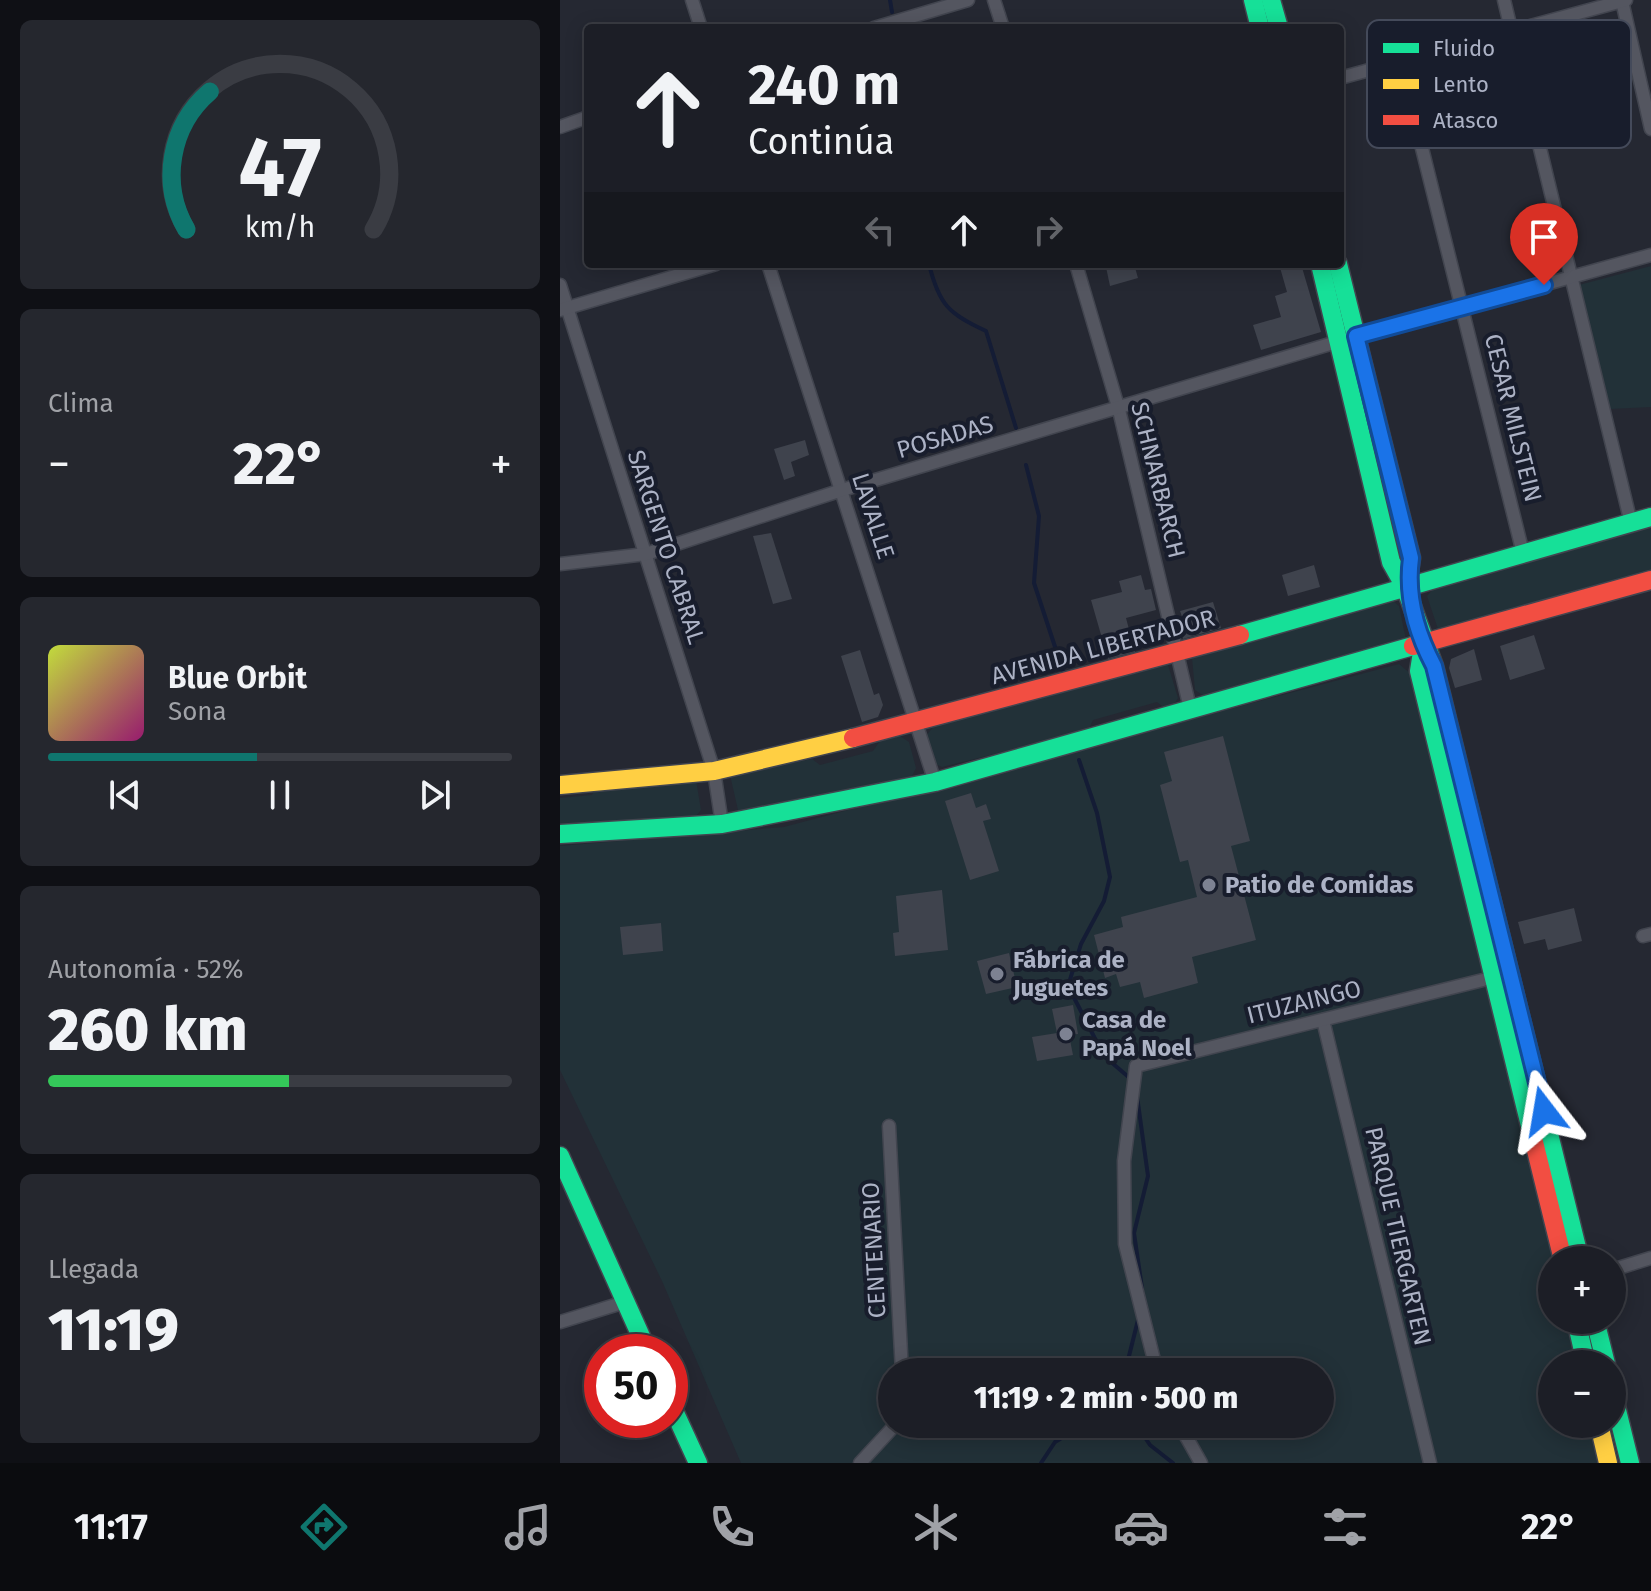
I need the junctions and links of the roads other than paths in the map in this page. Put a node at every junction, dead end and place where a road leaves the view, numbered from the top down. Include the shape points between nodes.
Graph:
1 (692, 0) edge
2 (968, 0) edge
3 (994, 0) edge
4 (1253, 0) edge
5 (1271, 0) edge
6 (1504, 0) edge
7 (1624, 0) edge
8 (1508, 20) edge
9 (1555, 20) edge
10 (1628, 20) edge
11 (700, 24) edge
12 (887, 24) edge
13 (1002, 24) edge
14 (1259, 24) edge
15 (1278, 24) edge
16 (1631, 33) edge
17 (1367, 70) edge
18 (1344, 77) edge
19 (584, 118) edge
20 (560, 127) edge
21 (1651, 129) edge
22 (1422, 148) edge
23 (1538, 148) edge
24 (1651, 255) edge
25 (702, 268) edge
26 (769, 268) edge
27 (1077, 268) edge
28 (1322, 268) edge
29 (1339, 268) edge
30 (1570, 278) junction
31 (560, 285) edge
32 (1463, 308) junction
33 (564, 309) edge
34 (1348, 338) junction
35 (1119, 410) junction
36 (842, 490) junction
37 (1651, 517) edge
38 (1631, 523) junction
39 (1523, 553) junction
40 (646, 554) junction
41 (560, 564) edge
42 (1651, 580) edge
43 (1407, 585) junction
44 (1423, 646) junction
45 (1179, 653) junction
46 (1190, 708) junction
47 (915, 723) junction
48 (714, 771) junction
49 (935, 782) junction
50 (560, 785) edge
51 (722, 824) junction
52 (560, 834) edge
53 (1483, 980) dead end
54 (1323, 1020) junction
55 (889, 1126) dead end
56 (560, 1156) edge
57 (1560, 1246) edge
58 (1577, 1246) edge
59 (1651, 1258) edge
60 (1626, 1266) edge
61 (625, 1302) junction
62 (560, 1322) edge
63 (640, 1334) edge
64 (901, 1358) edge
65 (1154, 1358) edge
66 (687, 1438) edge
67 (883, 1438) edge
68 (1187, 1438) edge
69 (1602, 1438) edge
70 (1624, 1438) edge
71 (698, 1463) edge
72 (860, 1463) edge
73 (1201, 1463) edge
74 (1430, 1463) edge
75 (1608, 1463) edge
76 (1630, 1463) edge

1 - 11 street
2 - 12 street
3 - 13 street
4 - 14 main road
5 - 15 main road
6 - 8 street
7 - 9 street
7 - 10 street
16 - 21 street
17 - 18 street
19 - 20 street
22 - 32 street, CESAR MILSTEIN
23 - 30 street
24 - 30 street, POSADAS
25 - 33 street
26 - 36 street, LAVALLE
27 - 35 street, SCHNARBARCH
28 - 34 main road
29 - 34 main road
30 - 32 street, POSADAS
30 - 38 street
31 - 33 street, SARGENTO CABRAL
32 - 34 street, POSADAS
32 - 39 street, CESAR MILSTEIN
33 - 40 street, SARGENTO CABRAL
34 - 35 street, POSADAS
34 - 43 main road via 1411,558
35 - 36 street, POSADAS
35 - 45 street, SCHNARBARCH
36 - 40 street, POSADAS
36 - 47 street, LAVALLE
37 - 38 main road, AVENIDA LIBERTADOR
38 - 39 main road, AVENIDA LIBERTADOR
39 - 43 main road, AVENIDA LIBERTADOR
40 - 41 street, POSADAS
40 - 48 street, SARGENTO CABRAL
42 - 44 main road
43 - 44 main road
43 - 45 main road, AVENIDA LIBERTADOR
44 - 46 main road
44 - 57 main road via 1419,671
44 - 58 main road via 1434,666
45 - 46 street, SCHNARBARCH
45 - 47 main road, AVENIDA LIBERTADOR
46 - 49 main road
47 - 48 main road, AVENIDA LIBERTADOR
47 - 49 street, LAVALLE
48 - 50 main road, AVENIDA LIBERTADOR
48 - 51 street, SARGENTO CABRAL
49 - 51 main road
51 - 52 main road
53 - 54 street, ITUZAINGO
54 - 65 street, ITUZAINGO via 1136,1066 1124,1161 1125,1244
54 - 74 street, PARQUE TIERGARTEN
55 - 64 street, CENTENARIO
56 - 61 main road
59 - 60 street
61 - 62 street
61 - 63 main road
66 - 71 main road
67 - 72 street
68 - 73 street
69 - 75 main road
70 - 76 main road

